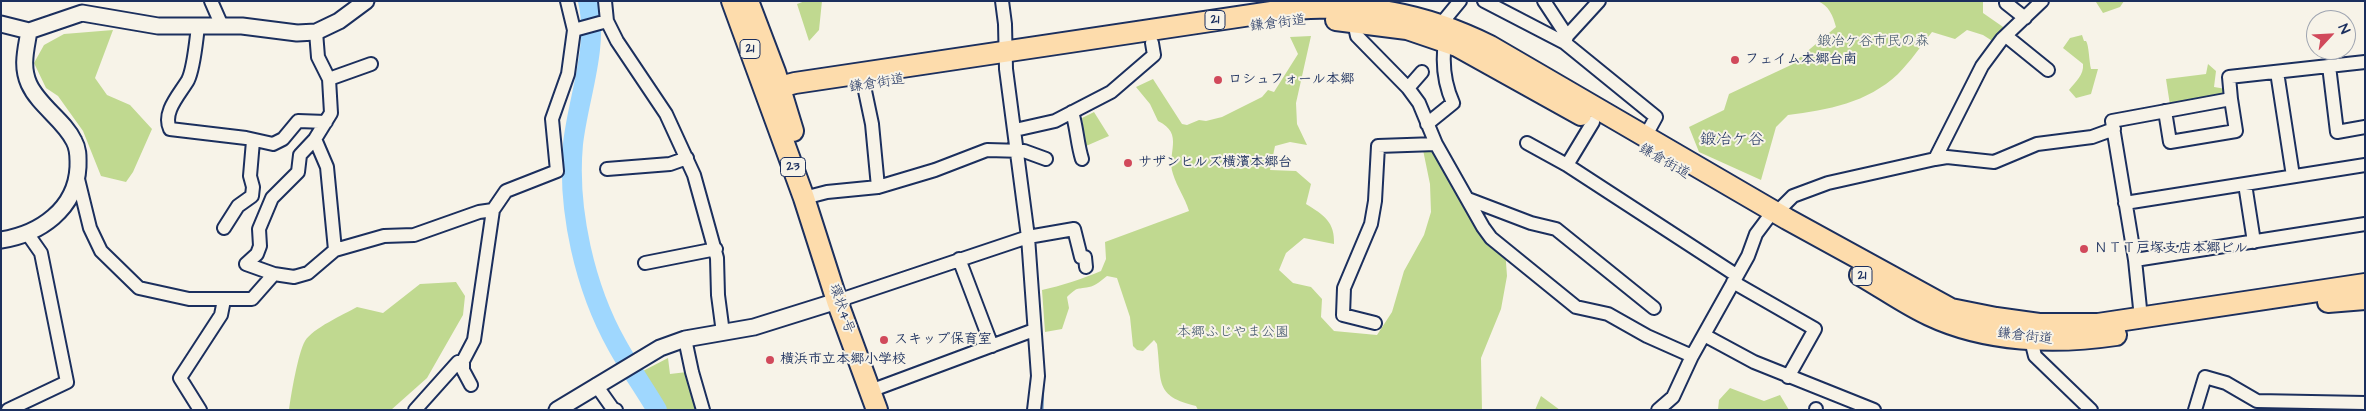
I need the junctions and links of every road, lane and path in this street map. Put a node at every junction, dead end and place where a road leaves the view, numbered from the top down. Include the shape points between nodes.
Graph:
1 (211, 1) edge
2 (366, 1) edge
3 (567, 1) edge
4 (605, 1) edge
5 (732, 1) edge
6 (748, 1) edge
7 (1002, 1) edge
8 (1460, 1) edge
9 (1484, 1) edge
10 (1544, 1) edge
11 (2042, 1) edge
12 (1596, 3) edge
13 (2006, 3) dead end
14 (1352, 13) junction
15 (1408, 15) edge
16 (2025, 18) junction
17 (605, 22) junction
18 (1, 24) edge
19 (198, 26) junction
20 (222, 26) junction
21 (576, 30) junction
22 (30, 32) junction
23 (316, 32) junction
24 (1443, 33) junction
25 (2006, 36) junction
26 (1566, 39) junction
27 (1152, 43) junction
28 (1005, 58) junction
29 (2365, 62) edge
30 (370, 64) dead end
31 (2329, 66) junction
32 (2048, 70) dead end
33 (1422, 72) dead end
34 (2277, 72) junction
35 (329, 79) junction
36 (864, 86) junction
37 (1408, 88) junction
38 (777, 95) junction
39 (2231, 100) junction
40 (2165, 111) junction
41 (1072, 112) junction
42 (326, 122) junction
43 (1593, 122) junction
44 (1427, 124) junction
45 (2365, 127) edge
46 (2114, 129) junction
47 (1016, 130) junction
48 (1645, 137) junction
49 (315, 139) junction
50 (253, 141) junction
51 (1527, 143) dead end
52 (1436, 144) junction
53 (1018, 150) junction
54 (687, 158) junction
55 (1046, 159) dead end
56 (1082, 159) dead end
57 (1934, 159) junction
58 (1567, 165) junction
59 (2365, 165) edge
60 (607, 169) dead end
61 (78, 175) junction
62 (2292, 176) junction
63 (2245, 184) junction
64 (878, 187) junction
65 (808, 197) junction
66 (1468, 199) junction
67 (2125, 203) junction
68 (493, 210) junction
69 (1771, 215) junction
70 (2365, 224) edge
71 (224, 228) dead end
72 (27, 233) junction
73 (1028, 236) junction
74 (1, 240) edge
75 (2254, 242) junction
76 (716, 249) junction
77 (335, 250) junction
78 (959, 259) junction
79 (2135, 260) junction
80 (645, 263) dead end
81 (1086, 267) dead end
82 (274, 274) junction
83 (1735, 279) junction
84 (2365, 284) edge
85 (2365, 298) edge
86 (224, 300) junction
87 (837, 300) junction
88 (1654, 308) dead end
89 (2141, 318) junction
90 (1375, 323) dead end
91 (1034, 330) junction
92 (2029, 332) junction
93 (723, 333) junction
94 (1704, 335) junction
95 (685, 339) junction
96 (992, 346) junction
97 (1692, 356) junction
98 (463, 362) junction
99 (1788, 377) junction
100 (470, 385) dead end
101 (596, 385) junction
102 (874, 401) edge
103 (2365, 404) edge
104 (2255, 406) edge
105 (1661, 409) edge
106 (8, 410) edge
107 (200, 410) edge
108 (415, 410) edge
109 (557, 410) edge
110 (616, 410) edge
111 (703, 410) edge
112 (1034, 410) edge
113 (1874, 410) edge
114 (2091, 410) edge
115 (2195, 410) edge

1 - 20 street
2 - 23 street via 339,21
3 - 21 street
4 - 17 street
5 - 38 main road, 21
6 - 38 main road, 21
7 - 28 street via 1006,24
8 - 24 street
9 - 26 street
10 - 26 street
11 - 16 street
12 - 26 street
13 - 16 street
14 - 15 main road, 鎌倉街道 / 21 via 1379,9
14 - 27 main road, 鎌倉街道 / 21
14 - 28 main road, 鎌倉街道 / 21 via 1291,9
14 - 37 street via 1358,36
15 - 24 main road, 鎌倉街道 / 21
16 - 25 street
17 - 21 street
17 - 54 street via 666,114
18 - 22 street
19 - 20 street
19 - 22 street via 158,26 82,13
19 - 50 street via 189,78 172,106 168,123 170,129
20 - 23 street
21 - 68 street via 568,74 552,120 557,170 506,191
22 - 61 street via 24,59 29,86 74,140 78,151
23 - 35 street via 318,57
24 - 43 main road, 鎌倉街道 / 21
24 - 44 street via 1442,60 1447,90 1453,103
24 - 48 main road, 鎌倉街道 / 21 via 1490,46
25 - 32 street
25 - 57 street via 1982,66
26 - 48 street via 1656,117
27 - 28 main road, 鎌倉街道 / 21
27 - 41 street via 1154,56 1150,60 1111,92
28 - 36 main road, 鎌倉街道 / 21
28 - 38 main road, 鎌倉街道 / 21 via 814,80
28 - 47 street
29 - 31 street
30 - 35 street
31 - 34 street
31 - 45 street via 2338,132
33 - 37 street
34 - 39 street via 2229,77
34 - 62 street
35 - 42 street via 331,113
36 - 38 main road, 鎌倉街道 / 21
36 - 64 street via 872,124
37 - 44 street via 1420,103
38 - 65 main road, 環状4号 / 23
39 - 40 street
39 - 40 street via 2236,131 2170,142
40 - 46 street via 2112,121
41 - 47 street via 1055,121
41 - 56 street
42 - 49 street
42 - 50 street via 298,121 283,140 273,144
43 - 58 street
43 - 69 main road, 鎌倉街道 / 21
44 - 52 street
46 - 57 street via 2092,137 2037,144 1994,162 1947,157
46 - 67 street
47 - 53 street
48 - 69 main road, 鎌倉街道 / 21
49 - 77 street via 327,167
49 - 82 street via 300,155 298,172 272,198 259,229 257,254 246,264
50 - 71 street via 252,196 238,206
51 - 58 street
52 - 66 street
52 - 90 street via 1378,146 1371,224 1344,288 1343,316
53 - 55 street
53 - 64 street via 988,150
53 - 73 street
54 - 60 street via 670,164
54 - 76 street
57 - 69 street via 1812,188 1793,196
58 - 83 street
59 - 62 street
61 - 72 street via 72,195 60,213
61 - 86 street via 90,228 101,251 139,288 189,299
62 - 63 street
63 - 67 street
63 - 75 street
64 - 65 street
65 - 87 main road, 環状4号 / 23
66 - 88 street via 1556,229
66 - 97 street via 1491,238 1576,307 1608,314
67 - 79 street
68 - 77 street via 414,234 384,236
68 - 98 street via 474,340
69 - 83 street via 1756,234
69 - 92 main road, 鎌倉街道 / 21 via 1951,309
70 - 75 street
72 - 74 street
72 - 106 street via 41,253 67,382
73 - 78 street
73 - 81 street via 1074,229
73 - 91 street
75 - 79 street
76 - 80 street
76 - 93 street
77 - 82 street via 308,273 294,277
78 - 87 street
78 - 96 street
79 - 89 street
82 - 86 street via 252,299
83 - 94 street
83 - 99 street via 1816,329
84 - 89 main road, 鎌倉街道 / 21
85 - 92 main road, 鎌倉街道 / 21 via 2103,337 2055,341
86 - 107 street via 221,315 180,378
87 - 93 street via 754,327
87 - 102 main road, 環状4号 / 23
89 - 92 main road, 鎌倉街道 / 21 via 2056,325
91 - 96 street
91 - 112 street via 1038,376
92 - 114 street via 2035,356
93 - 95 street
94 - 97 street
94 - 99 street
95 - 101 street via 660,348
95 - 111 street
96 - 102 street
97 - 105 street via 1673,397
98 - 100 street
98 - 108 street via 458,362
99 - 113 street
101 - 109 street
101 - 110 street
103 - 104 street
104 - 115 street via 2226,383 2205,378

